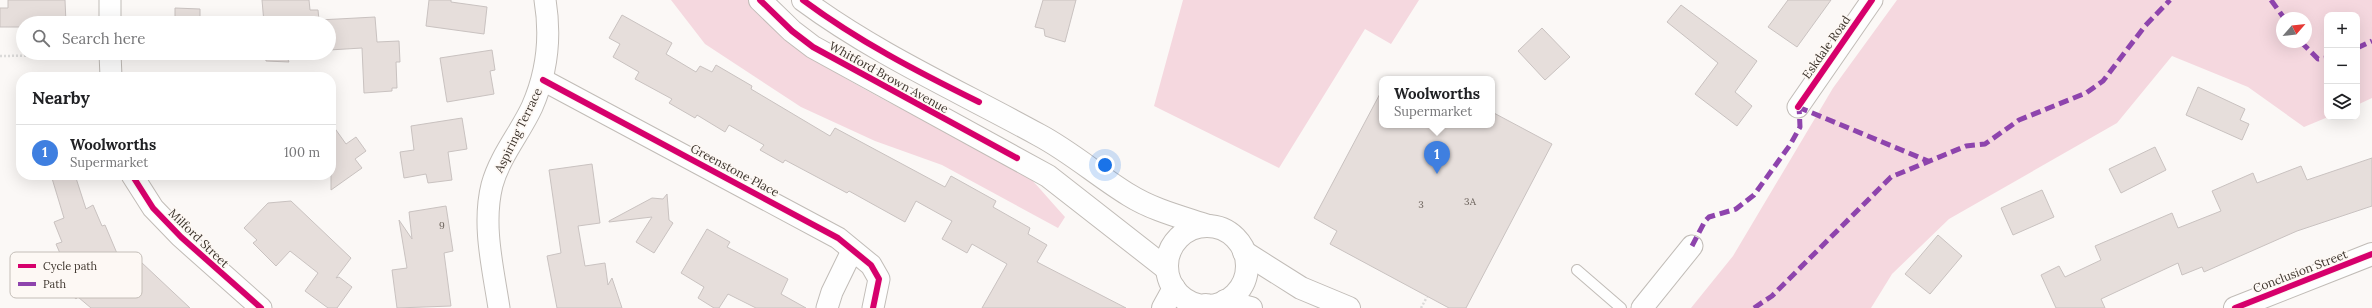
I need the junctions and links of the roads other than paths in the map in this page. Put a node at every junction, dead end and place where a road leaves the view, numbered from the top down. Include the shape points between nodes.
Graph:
1 (110, 0) edge
2 (545, 0) edge
3 (760, 0) edge
4 (803, 0) edge
5 (1872, 0) edge
6 (110, 16) edge
7 (110, 60) edge
8 (111, 72) edge
9 (543, 80) junction
10 (1798, 107) dead end
11 (135, 180) edge
12 (1208, 226) junction
13 (1692, 246) dead end
14 (852, 251) junction
15 (1244, 252) junction
16 (2372, 254) edge
17 (1577, 270) dead end
18 (1170, 278) junction
19 (1212, 305) edge
20 (261, 308) edge
21 (499, 308) edge
22 (827, 308) edge
23 (873, 308) edge
24 (1163, 308) edge
25 (1251, 308) edge
26 (1349, 308) edge
27 (1621, 308) edge
28 (1642, 308) edge
29 (2235, 308) edge

1 - 6 street
2 - 9 street, Aspiring Terrace via 548,45
3 - 18 main road, Whitford Brown Avenue via 792,31 819,51 1048,176
4 - 12 main road, Whitford Brown Avenue via 837,25 880,51 1067,151 1130,196 1156,209
5 - 10 street, Eskdale Road
7 - 8 street
9 - 14 street, Greenstone Place via 784,208 838,238
9 - 21 street, Aspiring Terrace via 492,185 489,238
11 - 20 street, Milford Street via 152,208 181,238
12 - 15 main road via 1221,228 1232,235
12 - 18 main road via 1195,228 1178,238 1168,256
13 - 28 street
14 - 22 street
14 - 23 street, Greenstone Place via 871,265 878,280
15 - 19 main road via 1246,264 1239,288
15 - 26 main road via 1301,288
16 - 29 main road, Conclusion Street
17 - 27 lane
18 - 19 main road via 1188,300
18 - 24 main road
19 - 25 main road

